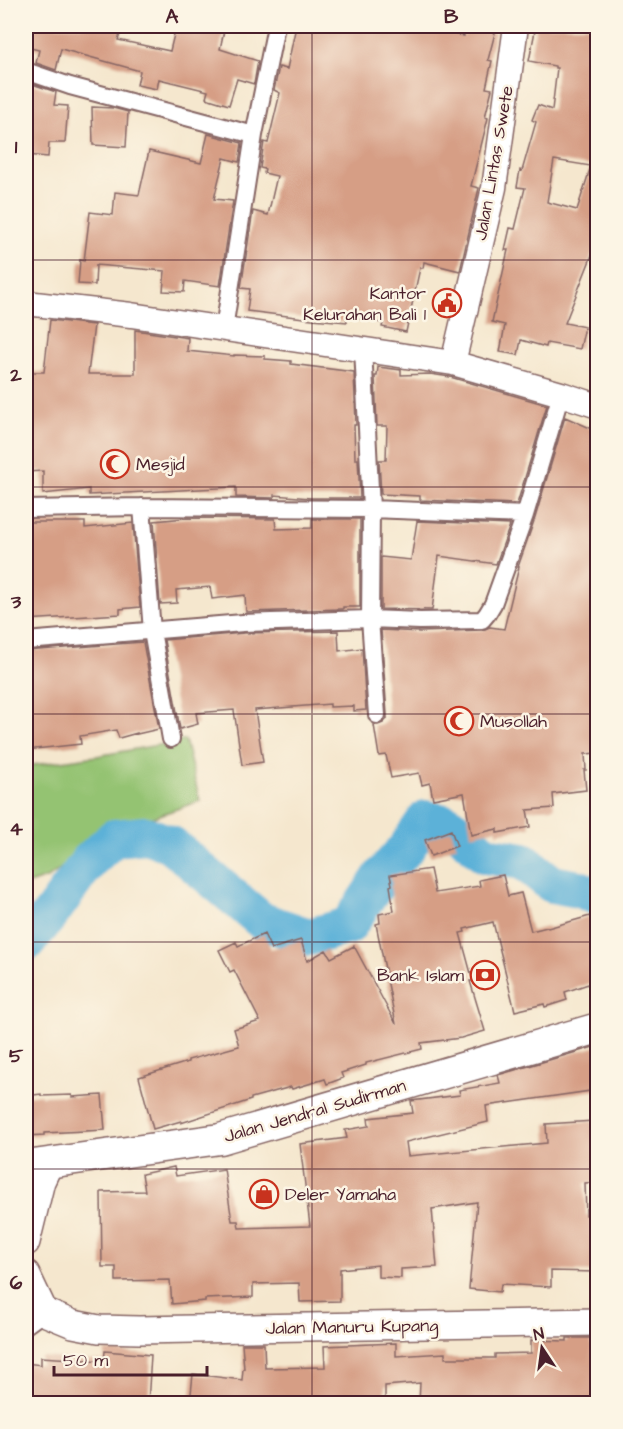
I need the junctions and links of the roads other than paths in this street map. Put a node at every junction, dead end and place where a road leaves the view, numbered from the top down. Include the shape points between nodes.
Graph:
1 (276, 26) edge
2 (516, 26) edge
3 (26, 71) edge
4 (254, 135) junction
5 (26, 303) edge
6 (224, 329) junction
7 (363, 348) junction
8 (453, 363) junction
9 (561, 394) junction
10 (597, 406) edge
11 (142, 507) junction
12 (26, 509) edge
13 (371, 509) junction
14 (525, 515) junction
15 (370, 619) junction
16 (152, 631) junction
17 (26, 641) edge
18 (377, 714) dead end
19 (171, 739) dead end
20 (597, 1028) edge
21 (37, 1165) edge
22 (26, 1242) edge
23 (26, 1274) edge
24 (35, 1319) edge
25 (597, 1322) edge

1 - 4 street
2 - 8 main road, Jalan Lintas Swete via 494,188
3 - 4 street
4 - 6 street
5 - 6 main road
6 - 7 main road
7 - 8 main road
7 - 13 street
8 - 9 main road
9 - 10 main road
9 - 14 street
11 - 12 street
11 - 13 street
11 - 16 street
13 - 14 street
13 - 15 street
14 - 15 street via 493,604 482,620
15 - 16 street
15 - 18 street
16 - 17 street
16 - 19 street
20 - 21 highway, Jalan Jendral Sudirman via 220,1139
21 - 22 main road via 41,1181
23 - 24 main road, Jalan Manuru Kupang
24 - 25 main road, Jalan Manuru Kupang via 99,1329 139,1330

